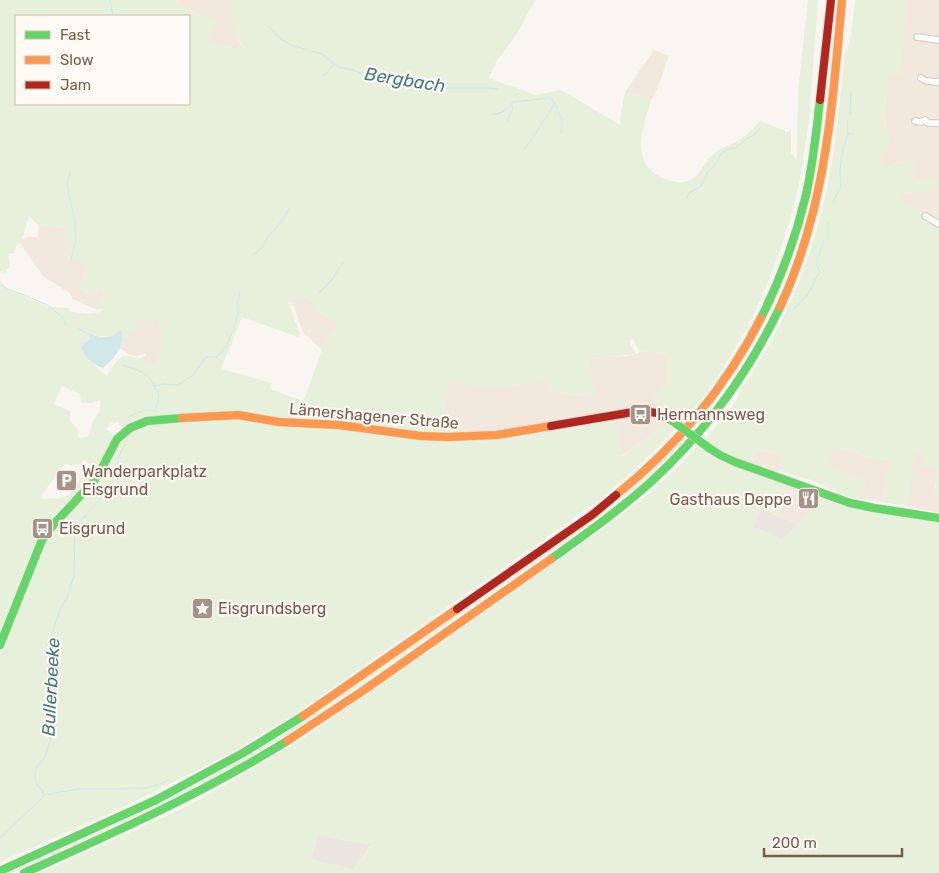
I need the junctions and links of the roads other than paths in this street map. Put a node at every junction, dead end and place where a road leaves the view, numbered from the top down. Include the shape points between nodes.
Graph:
1 (831, 0) edge
2 (842, 0) edge
3 (917, 37) dead end
4 (939, 40) edge
5 (921, 78) dead end
6 (939, 82) edge
7 (915, 122) dead end
8 (939, 123) edge
9 (925, 216) dead end
10 (939, 224) edge
11 (939, 518) edge
12 (0, 644) edge
13 (0, 871) edge
14 (24, 873) edge

1 - 13 main road via 813,158 791,245 750,340 714,396 691,424 639,477 592,515 301,717 190,783
2 - 14 main road via 820,185 797,265 762,341 742,374 683,450 604,521 324,716 183,800
3 - 4 street
5 - 6 street
7 - 8 street via 925,119
9 - 10 street
11 - 12 main road, Lämershagener Straße, bridge via 843,501 735,462 658,413 639,411 497,435 446,437 231,415 147,420 134,425 117,439 94,480 46,533

